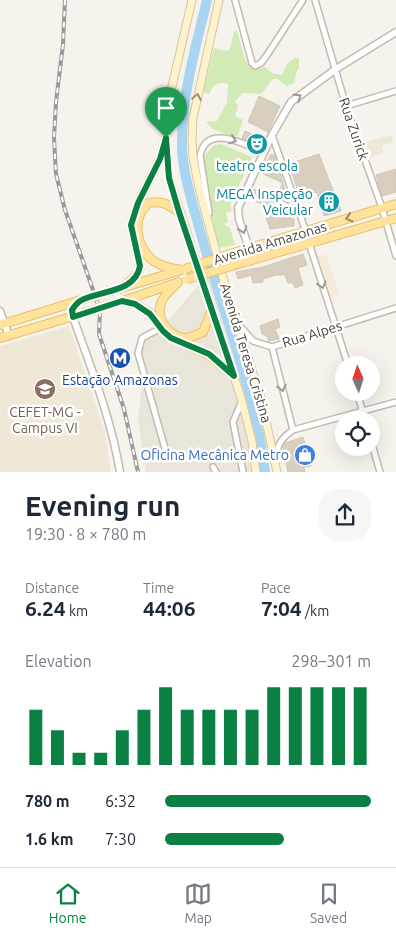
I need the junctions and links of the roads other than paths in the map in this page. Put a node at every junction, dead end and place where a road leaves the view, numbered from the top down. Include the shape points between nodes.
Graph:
1 (192, 0) edge
2 (219, 0) edge
3 (235, 0) edge
4 (303, 0) edge
5 (315, 0) edge
6 (396, 32) edge
7 (336, 69) junction
8 (396, 91) edge
9 (346, 106) junction
10 (272, 135) junction
11 (166, 138) junction
12 (264, 153) junction
13 (396, 204) edge
14 (382, 208) junction
15 (179, 212) junction
16 (396, 218) edge
17 (386, 221) junction
18 (212, 231) junction
19 (306, 232) junction
20 (309, 243) junction
21 (249, 248) junction
22 (396, 256) edge
23 (183, 269) junction
24 (178, 282) junction
25 (117, 290) junction
26 (81, 301) junction
27 (120, 302) junction
28 (396, 308) edge
29 (212, 310) junction
30 (0, 312) edge
31 (77, 316) junction
32 (236, 321) junction
33 (2, 324) edge
34 (336, 327) junction
35 (161, 328) junction
36 (9, 336) junction
37 (0, 338) edge
38 (272, 347) junction
39 (345, 356) edge
40 (234, 376) junction
41 (242, 401) junction
42 (360, 401) edge
43 (396, 402) edge
44 (363, 411) joint
45 (335, 419) edge
46 (293, 430) junction
47 (166, 452) dead end
48 (375, 456) edge
49 (276, 462) junction
50 (120, 472) edge
51 (244, 472) edge
52 (256, 472) edge
53 (276, 472) edge
54 (380, 472) edge

1 - 11 main road, Avenida Teresa Cristina via 170,95
18 -> 2 main road, Avenida Teresa Cristina via 198,184 192,140 197,92
3 - 4 street via 252,63 257,65
5 - 7 street, Rua Zurick
6 - 7 street
7 - 9 street, Rua Zurick
10 -> 7 street via 291,102
8 - 9 street
9 - 14 street, Rua Zurick
10 - 12 street
10 - 19 street
11 - 15 main road, Avenida Teresa Cristina via 169,178
11 - 25 main road via 131,225 139,271
18 -> 12 street via 200,156 204,147 214,139 226,137
12 -> 21 street via 238,208
13 - 14 main road, Avenida Amazonas
14 - 17 street, Rua Zurick
14 -> 19 main road, Avenida Amazonas
15 - 23 main road via 166,203 149,202 140,214 137,227 141,243 151,259 164,266
15 - 29 main road, Avenida Teresa Cristina
16 - 17 main road, Avenida Amazonas
17 - 20 main road, Avenida Amazonas
17 - 22 street, Rua Zurick
18 - 32 main road, Avenida Teresa Cristina
19 - 21 main road, Avenida Amazonas
20 - 24 main road, Avenida Amazonas, bridge
20 -> 34 street
21 - 23 main road, Avenida Amazonas, bridge
23 - 25 main road, Avenida Amazonas
24 - 27 main road, Avenida Amazonas
24 - 29 main road via 161,302 159,312 167,329 185,338 203,332
25 - 26 main road, Avenida Amazonas, bridge
26 - 31 main road via 72,310
26 - 33 main road, Avenida Amazonas
27 - 31 main road, Avenida Amazonas, bridge
27 - 35 main road via 135,304 150,314
28 - 34 street, Rua Alpes
29 - 40 main road, Avenida Teresa Cristina
30 - 33 street
31 - 36 main road, Avenida Amazonas
31 - 50 street via 116,446
32 - 38 street, Rua Alpes via 253,341
32 - 49 main road, Avenida Teresa Cristina via 261,398
33 - 36 street
34 - 38 street, Rua Alpes
34 - 39 street
35 - 40 main road via 171,338 209,354
35 - 47 street via 142,338 138,353
36 - 37 main road, Avenida Amazonas
38 -> 46 street
40 - 41 main road, Avenida Teresa Cristina
41 - 51 street via 233,422
41 - 52 main road, Avenida Teresa Cristina
42 - 44 street
43 - 44 street
45 - 46 street
46 - 49 street via 280,441
48 - 54 street
49 - 53 main road, Avenida Teresa Cristina

